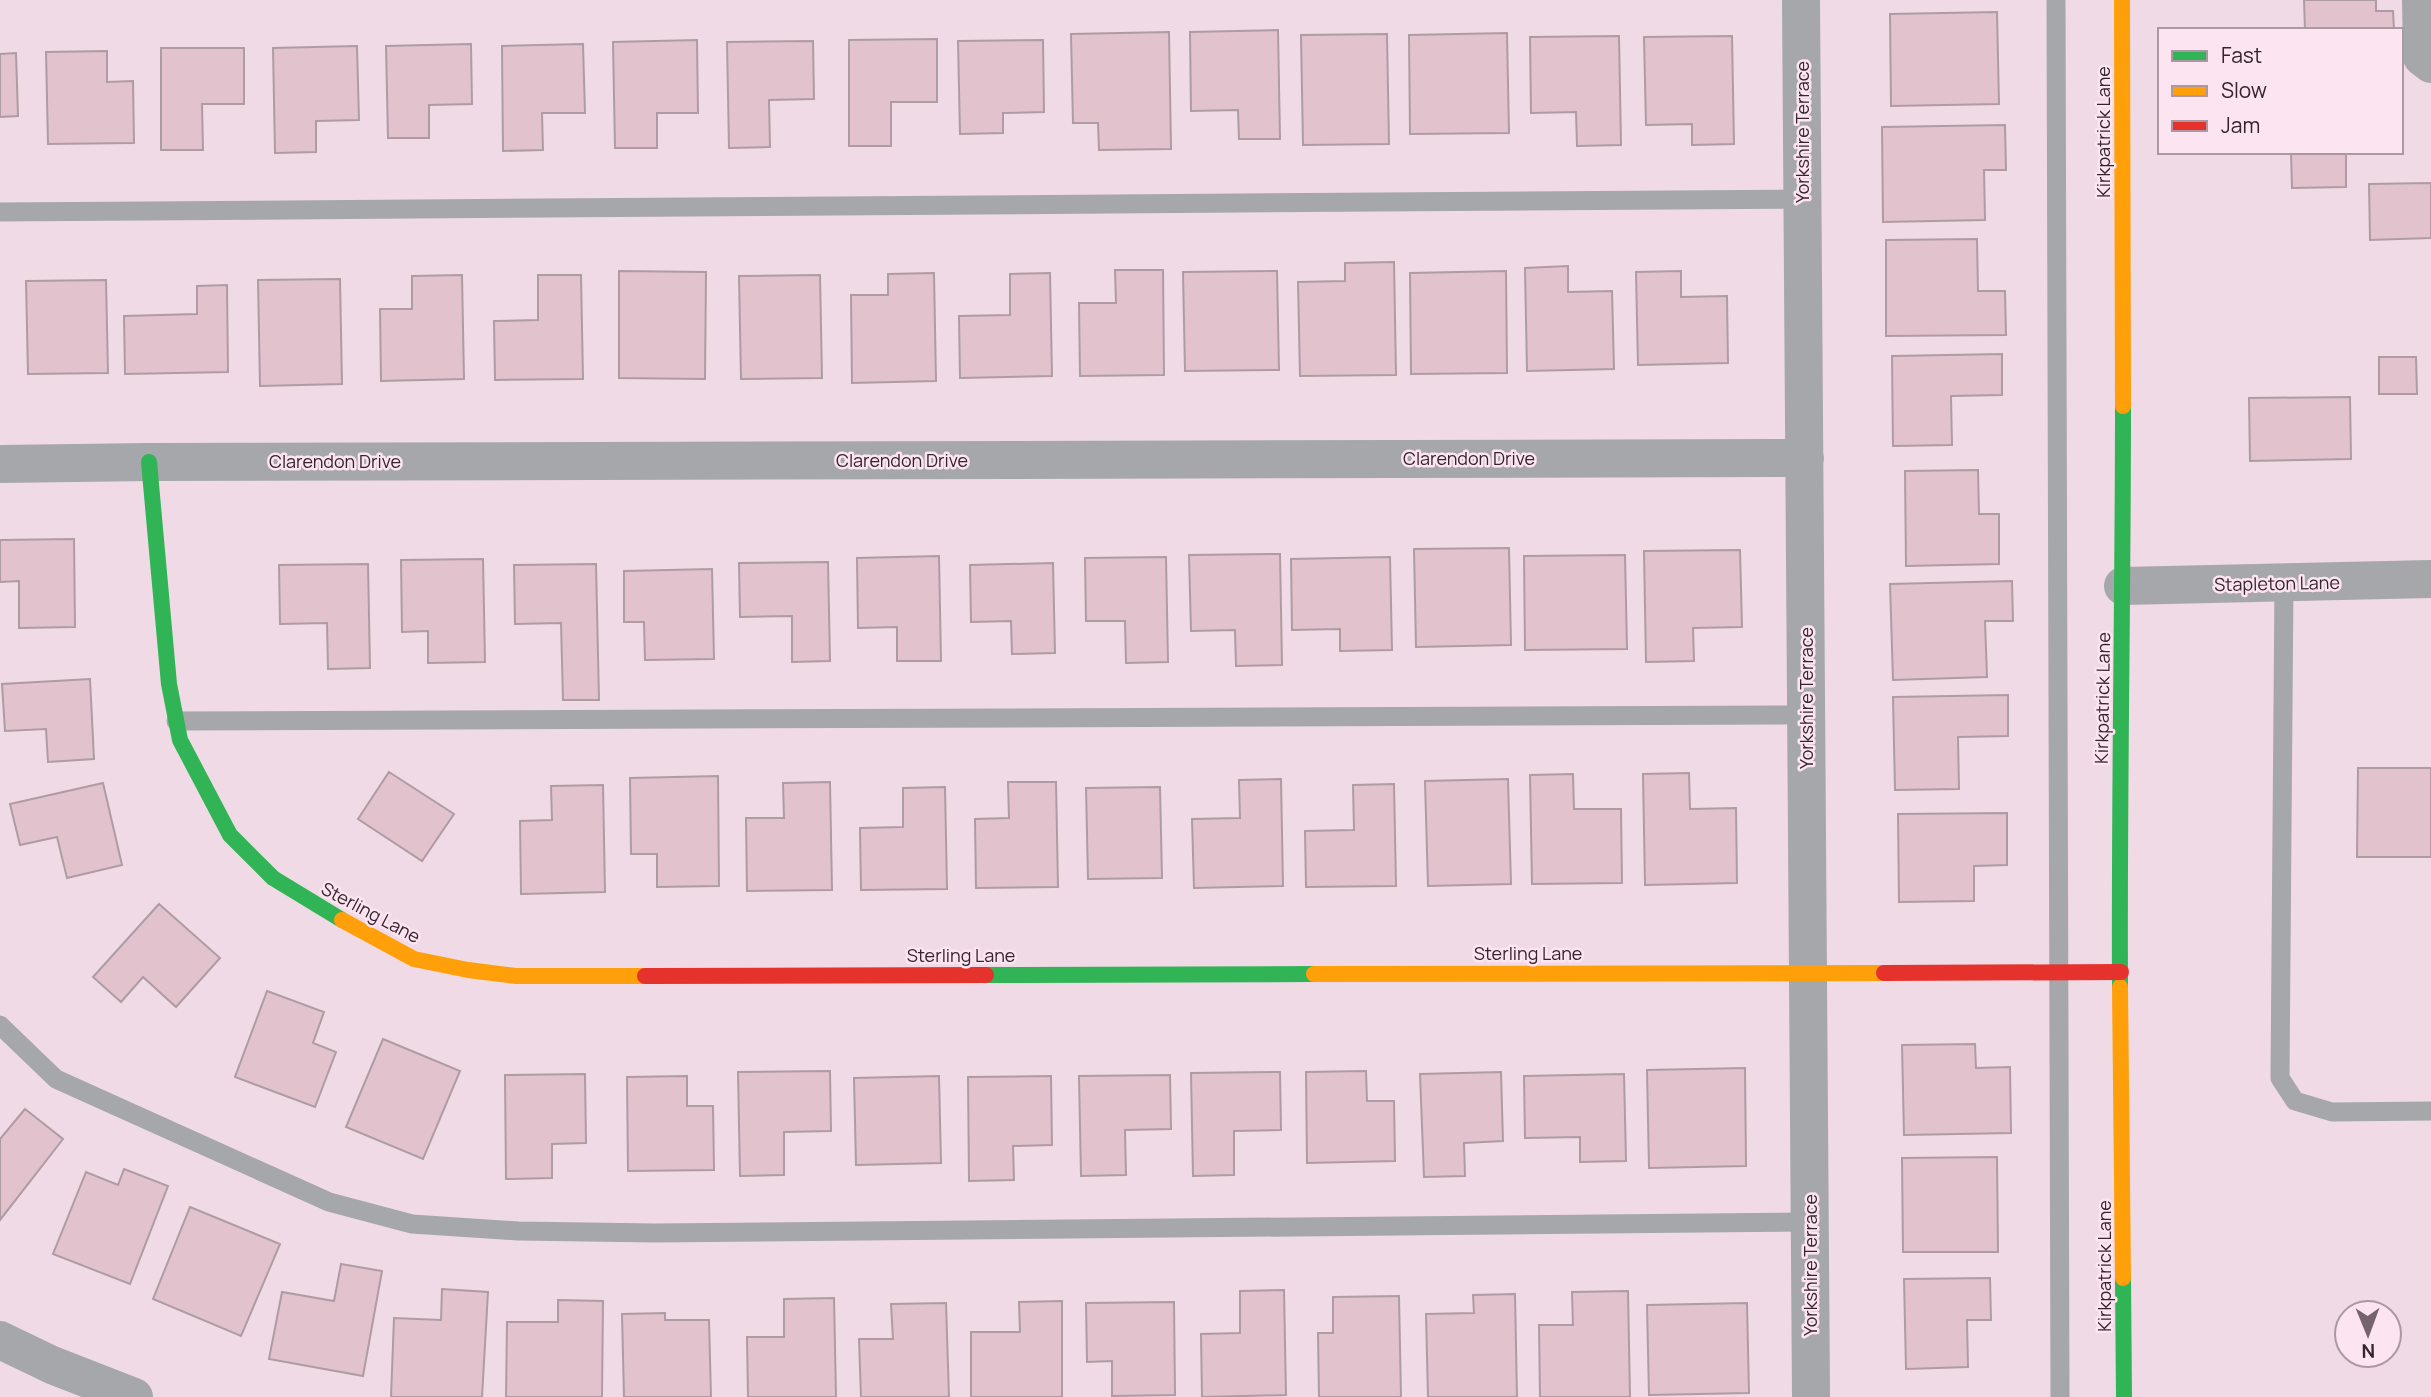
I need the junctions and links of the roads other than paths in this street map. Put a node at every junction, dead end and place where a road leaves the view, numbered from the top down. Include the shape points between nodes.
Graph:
1 (1801, 0) edge
2 (2056, 0) edge
3 (2122, 0) edge
4 (2421, 0) edge
5 (2431, 64) edge
6 (1803, 199) junction
7 (0, 212) edge
8 (1805, 458) junction
9 (149, 462) junction
10 (0, 464) edge
11 (2431, 579) edge
12 (2284, 583) junction
13 (2123, 586) junction
14 (1806, 715) junction
15 (176, 722) junction
16 (1808, 972) junction
17 (2060, 972) junction
18 (2122, 972) junction
19 (0, 1025) edge
20 (2431, 1111) edge
21 (1810, 1222) junction
22 (0, 1340) edge
23 (134, 1397) edge
24 (1811, 1397) edge
25 (2060, 1397) edge
26 (2124, 1397) edge

1 - 6 street, Yorkshire Terrace
2 - 17 lane
3 - 13 street, Kirkpatrick Lane
4 - 5 street via 2423,57
6 - 7 lane
6 - 8 street, Yorkshire Terrace
8 - 9 street, Clarendon Drive
8 - 14 street, Yorkshire Terrace
9 - 10 street, Clarendon Drive
9 - 15 street, Sterling Lane
11 - 12 street, Stapleton Lane
12 - 13 street, Stapleton Lane
12 - 20 lane via 2280,1078 2295,1101 2332,1112
13 - 18 street, Kirkpatrick Lane
14 - 15 lane
14 - 16 street, Yorkshire Terrace
15 - 16 street, Sterling Lane via 180,740 230,835 274,878 414,958 468,970 516,976
16 - 17 street, Sterling Lane
16 - 21 street, Yorkshire Terrace
17 - 18 street, Sterling Lane
17 - 25 lane
18 - 26 street, Kirkpatrick Lane
19 - 21 lane via 56,1079 329,1202 412,1224 669,1233
21 - 24 street, Yorkshire Terrace
22 - 23 street

